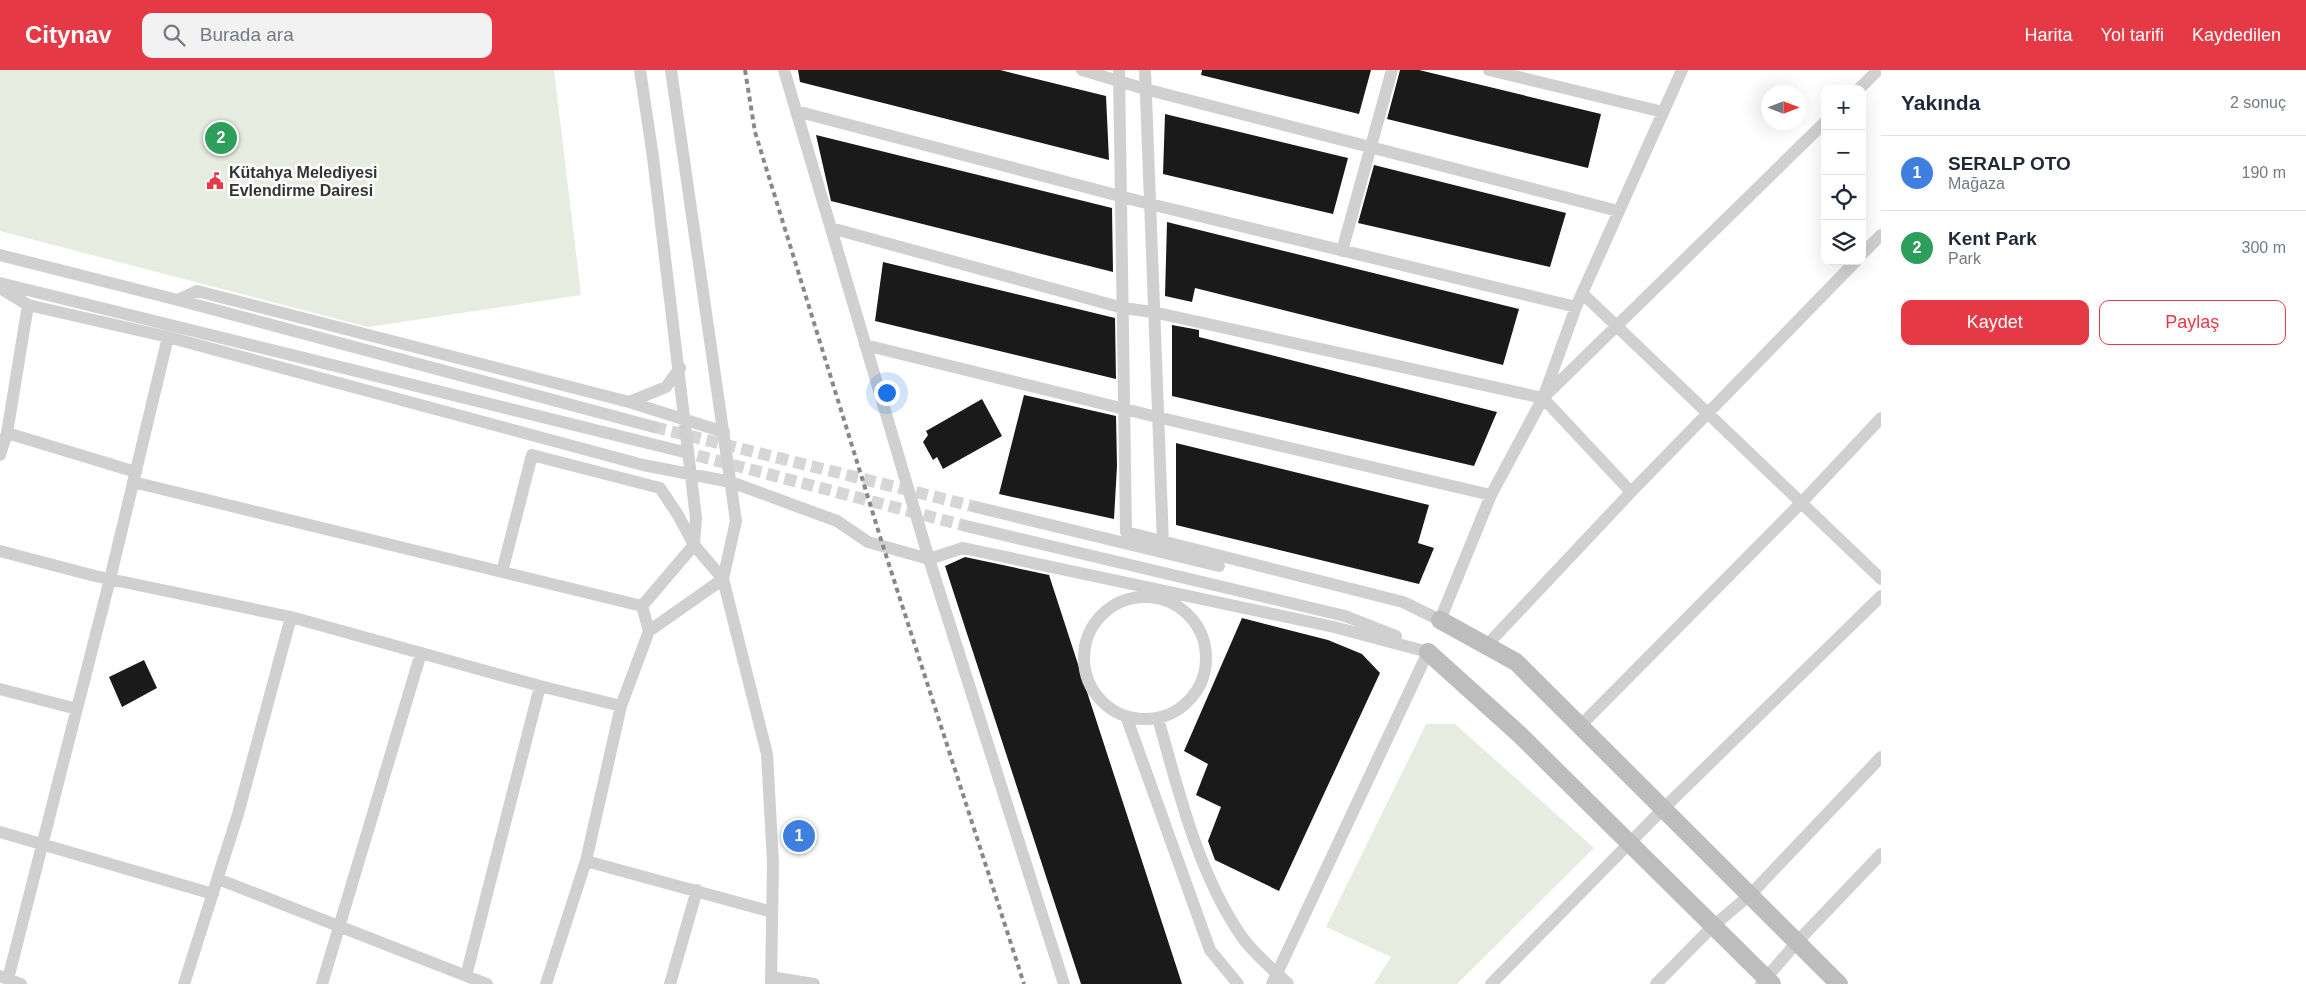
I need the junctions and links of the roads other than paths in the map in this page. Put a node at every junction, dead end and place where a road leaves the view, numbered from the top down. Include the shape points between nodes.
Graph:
1 (640, 70) edge
2 (671, 70) edge
3 (784, 70) edge
4 (1082, 70) edge
5 (1145, 70) edge
6 (1392, 70) edge
7 (1489, 70) edge
8 (1682, 70) edge
9 (1878, 70) edge
10 (1119, 75) edge
11 (1863, 85) edge
12 (1145, 89) junction
13 (796, 111) junction
14 (1663, 112) junction
15 (1821, 126) edge
16 (1371, 147) junction
17 (1121, 195) junction
18 (1150, 204) junction
19 (1618, 211) junction
20 (831, 228) junction
21 (1881, 235) edge
22 (1866, 250) edge
23 (1342, 251) junction
24 (0, 255) edge
25 (1852, 265) edge
26 (0, 283) edge
27 (0, 288) edge
28 (1582, 293) junction
29 (178, 300) junction
30 (28, 305) junction
31 (1576, 307) junction
32 (1123, 308) junction
33 (1153, 312) junction
34 (1617, 327) junction
35 (168, 337) junction
36 (865, 345) junction
37 (680, 368) junction
38 (1543, 398) junction
39 (629, 402) junction
40 (1125, 408) junction
41 (1708, 412) junction
42 (1157, 418) junction
43 (1881, 418) edge
44 (686, 420) junction
45 (654, 427) tunnel mouth
46 (724, 432) junction
47 (7, 433) junction
48 (680, 451) tunnel mouth
49 (0, 455) edge
50 (692, 475) junction
51 (135, 477) junction
52 (731, 482) junction
53 (1631, 492) junction
54 (1491, 496) junction
55 (1802, 502) junction
56 (976, 507) tunnel mouth
57 (966, 526) tunnel mouth
58 (1163, 543) junction
59 (694, 545) junction
60 (0, 551) edge
61 (929, 559) junction
62 (502, 572) junction
63 (110, 579) junction
64 (723, 580) junction
65 (1881, 580) edge
66 (1881, 596) edge
67 (642, 606) junction
68 (291, 617) junction
69 (1440, 620) junction
70 (649, 630) junction
71 (1487, 645) junction
72 (1428, 652) junction
73 (421, 653) junction
74 (540, 686) junction
75 (0, 689) edge
76 (621, 706) junction
77 (77, 709) junction
78 (1126, 716) junction
79 (1158, 718) junction
80 (1580, 726) junction
81 (1881, 757) edge
82 (1663, 809) junction
83 (0, 832) edge
84 (1630, 842) junction
85 (42, 844) junction
86 (1881, 854) edge
87 (586, 861) junction
88 (218, 879) junction
89 (697, 890) junction
90 (212, 894) junction
91 (1750, 895) junction
92 (772, 912) junction
93 (1713, 926) junction
94 (340, 927) junction
95 (1797, 942) junction
96 (466, 976) junction
97 (4, 978) edge
98 (1275, 979) edge
99 (771, 981) edge
100 (1766, 982) edge
101 (21, 984) edge
102 (184, 984) edge
103 (322, 984) edge
104 (487, 984) edge
105 (546, 984) edge
106 (670, 984) edge
107 (814, 984) edge
108 (1064, 984) edge
109 (1238, 984) edge
110 (1288, 984) edge
111 (1491, 984) edge
112 (1656, 984) edge
113 (1840, 984) edge

1 - 37 street
2 - 46 street
3 - 13 street
4 - 10 street
5 - 12 street
6 - 16 street
7 - 14 street
8 - 14 street
9 - 11 street
10 - 12 street
10 - 17 street
12 - 16 street
12 - 18 street
13 - 17 street
13 - 20 street
14 - 19 street
15 - 34 street
16 - 19 street
16 - 23 street
17 - 18 street
17 - 32 street
18 - 23 street
18 - 33 street
19 - 28 street
20 - 32 street
20 - 36 street
21 - 22 street
23 - 31 street
24 - 29 street
25 - 41 street
26 - 48 street
27 - 30 street
28 - 31 street
28 - 34 street
29 - 39 street via 197,291
29 - 45 street
30 - 35 street
30 - 47 street
31 - 38 street
32 - 33 street
32 - 40 street
33 - 38 street
33 - 42 street
34 - 38 street
34 - 41 street
35 - 50 street
35 - 51 street
36 - 40 street
36 - 61 street
37 - 39 street via 666,387
37 - 44 street
38 - 53 street
38 - 54 street
39 - 44 street
40 - 42 street
40 - 58 street via 1126,532
41 - 53 street
41 - 55 street
42 - 54 street
42 - 58 street
43 - 55 street
44 - 46 street
44 - 50 street
46 - 52 street
47 - 49 street
47 - 51 street
50 - 52 street
50 - 59 street via 696,518
51 - 62 street
51 - 63 street
52 - 61 street via 837,521 868,542
52 - 64 street via 736,521
53 - 71 street
54 - 69 street
55 - 65 street
55 - 80 street
56 - 69 street
57 - 72 street via 1345,616
58 - 69 street via 1403,602
59 - 62 street via 660,488 532,455
59 - 64 street
59 - 67 street
60 - 63 street
61 - 72 street via 963,548 1334,627
61 - 108 street
62 - 67 street
63 - 68 street
63 - 77 street
64 - 70 street
64 - 92 street via 768,754
66 - 82 street
67 - 70 street
68 - 73 street
68 - 88 street
69 - 71 main road
70 - 76 street
71 - 80 main road via 1516,662
72 - 84 main road via 1519,734
72 - 98 street
73 - 74 street
73 - 94 street
74 - 76 street
74 - 96 street
75 - 77 street
76 - 87 street
77 - 85 street
78 - 79 street
78 - 79 street via 1108,706 1094,691 1086,672 1084,652 1090,632 1102,615 1119,603 1139,597 1159,598 1178,606 1193,620 1203,639 1206,659 1202,679 1192,697 1177,711
78 - 109 street via 1210,950
79 - 98 street via 1178,793 1217,897
80 - 82 main road
81 - 91 street
82 - 84 street
82 - 91 main road
83 - 85 street
84 - 93 main road
84 - 111 street
85 - 90 street
85 - 97 street
86 - 95 street
87 - 89 street
87 - 105 street
88 - 90 street
88 - 94 street
89 - 92 street
89 - 106 street
90 - 102 street
91 - 93 street
91 - 95 main road
92 - 99 street
93 - 100 main road
93 - 112 street
94 - 96 street
94 - 103 street
95 - 100 street
95 - 113 main road
96 - 104 street
97 - 101 street
98 - 110 street
99 - 107 street

